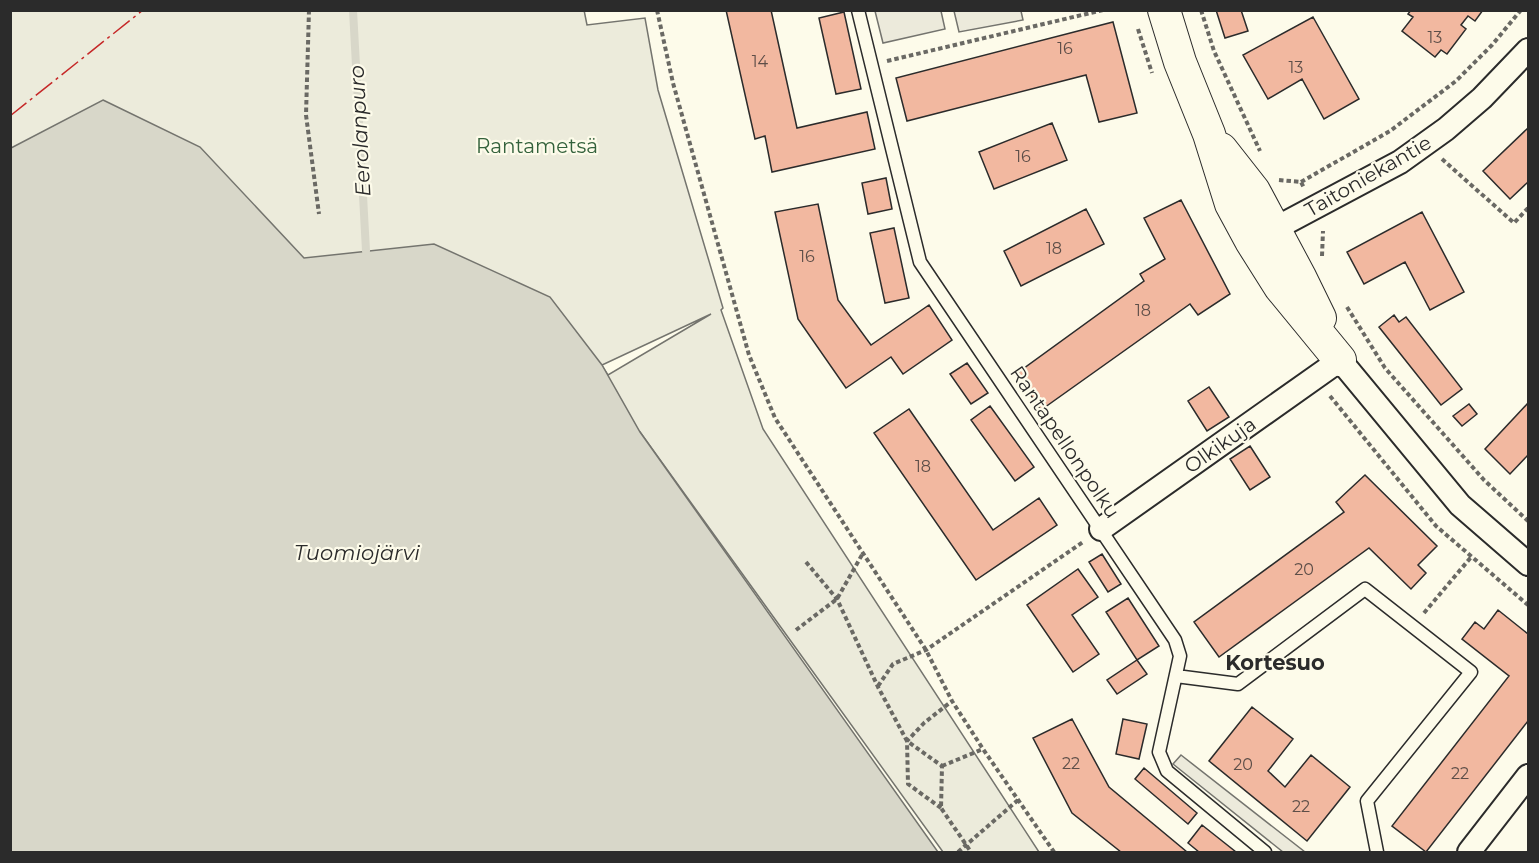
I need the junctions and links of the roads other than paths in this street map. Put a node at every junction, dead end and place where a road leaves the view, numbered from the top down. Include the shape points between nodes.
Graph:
1 (858, 10) edge
2 (1164, 10) edge
3 (1528, 50) edge
4 (1262, 236) junction
5 (1340, 360) junction
6 (1101, 529) junction
7 (1528, 564) edge
8 (1176, 676) junction
9 (1528, 776) edge
10 (1265, 852) edge
11 (1377, 852) edge
12 (1469, 852) edge

1 - 6 lane, Rantapellonpolku via 920,262
2 - 4 street via 1232,204
3 - 4 street, Taitoniekantie via 1482,98 1400,162
4 - 5 street via 1280,288
5 - 6 street, Olkikuja
5 - 7 street via 1460,505
6 - 8 lane, Rantapellonpolku via 1175,640 1180,656
8 - 10 lane, Rantapellonpolku via 1159,752 1167,771
8 - 11 lane via 1238,684 1365,589 1471,672 1367,801
9 - 12 street

